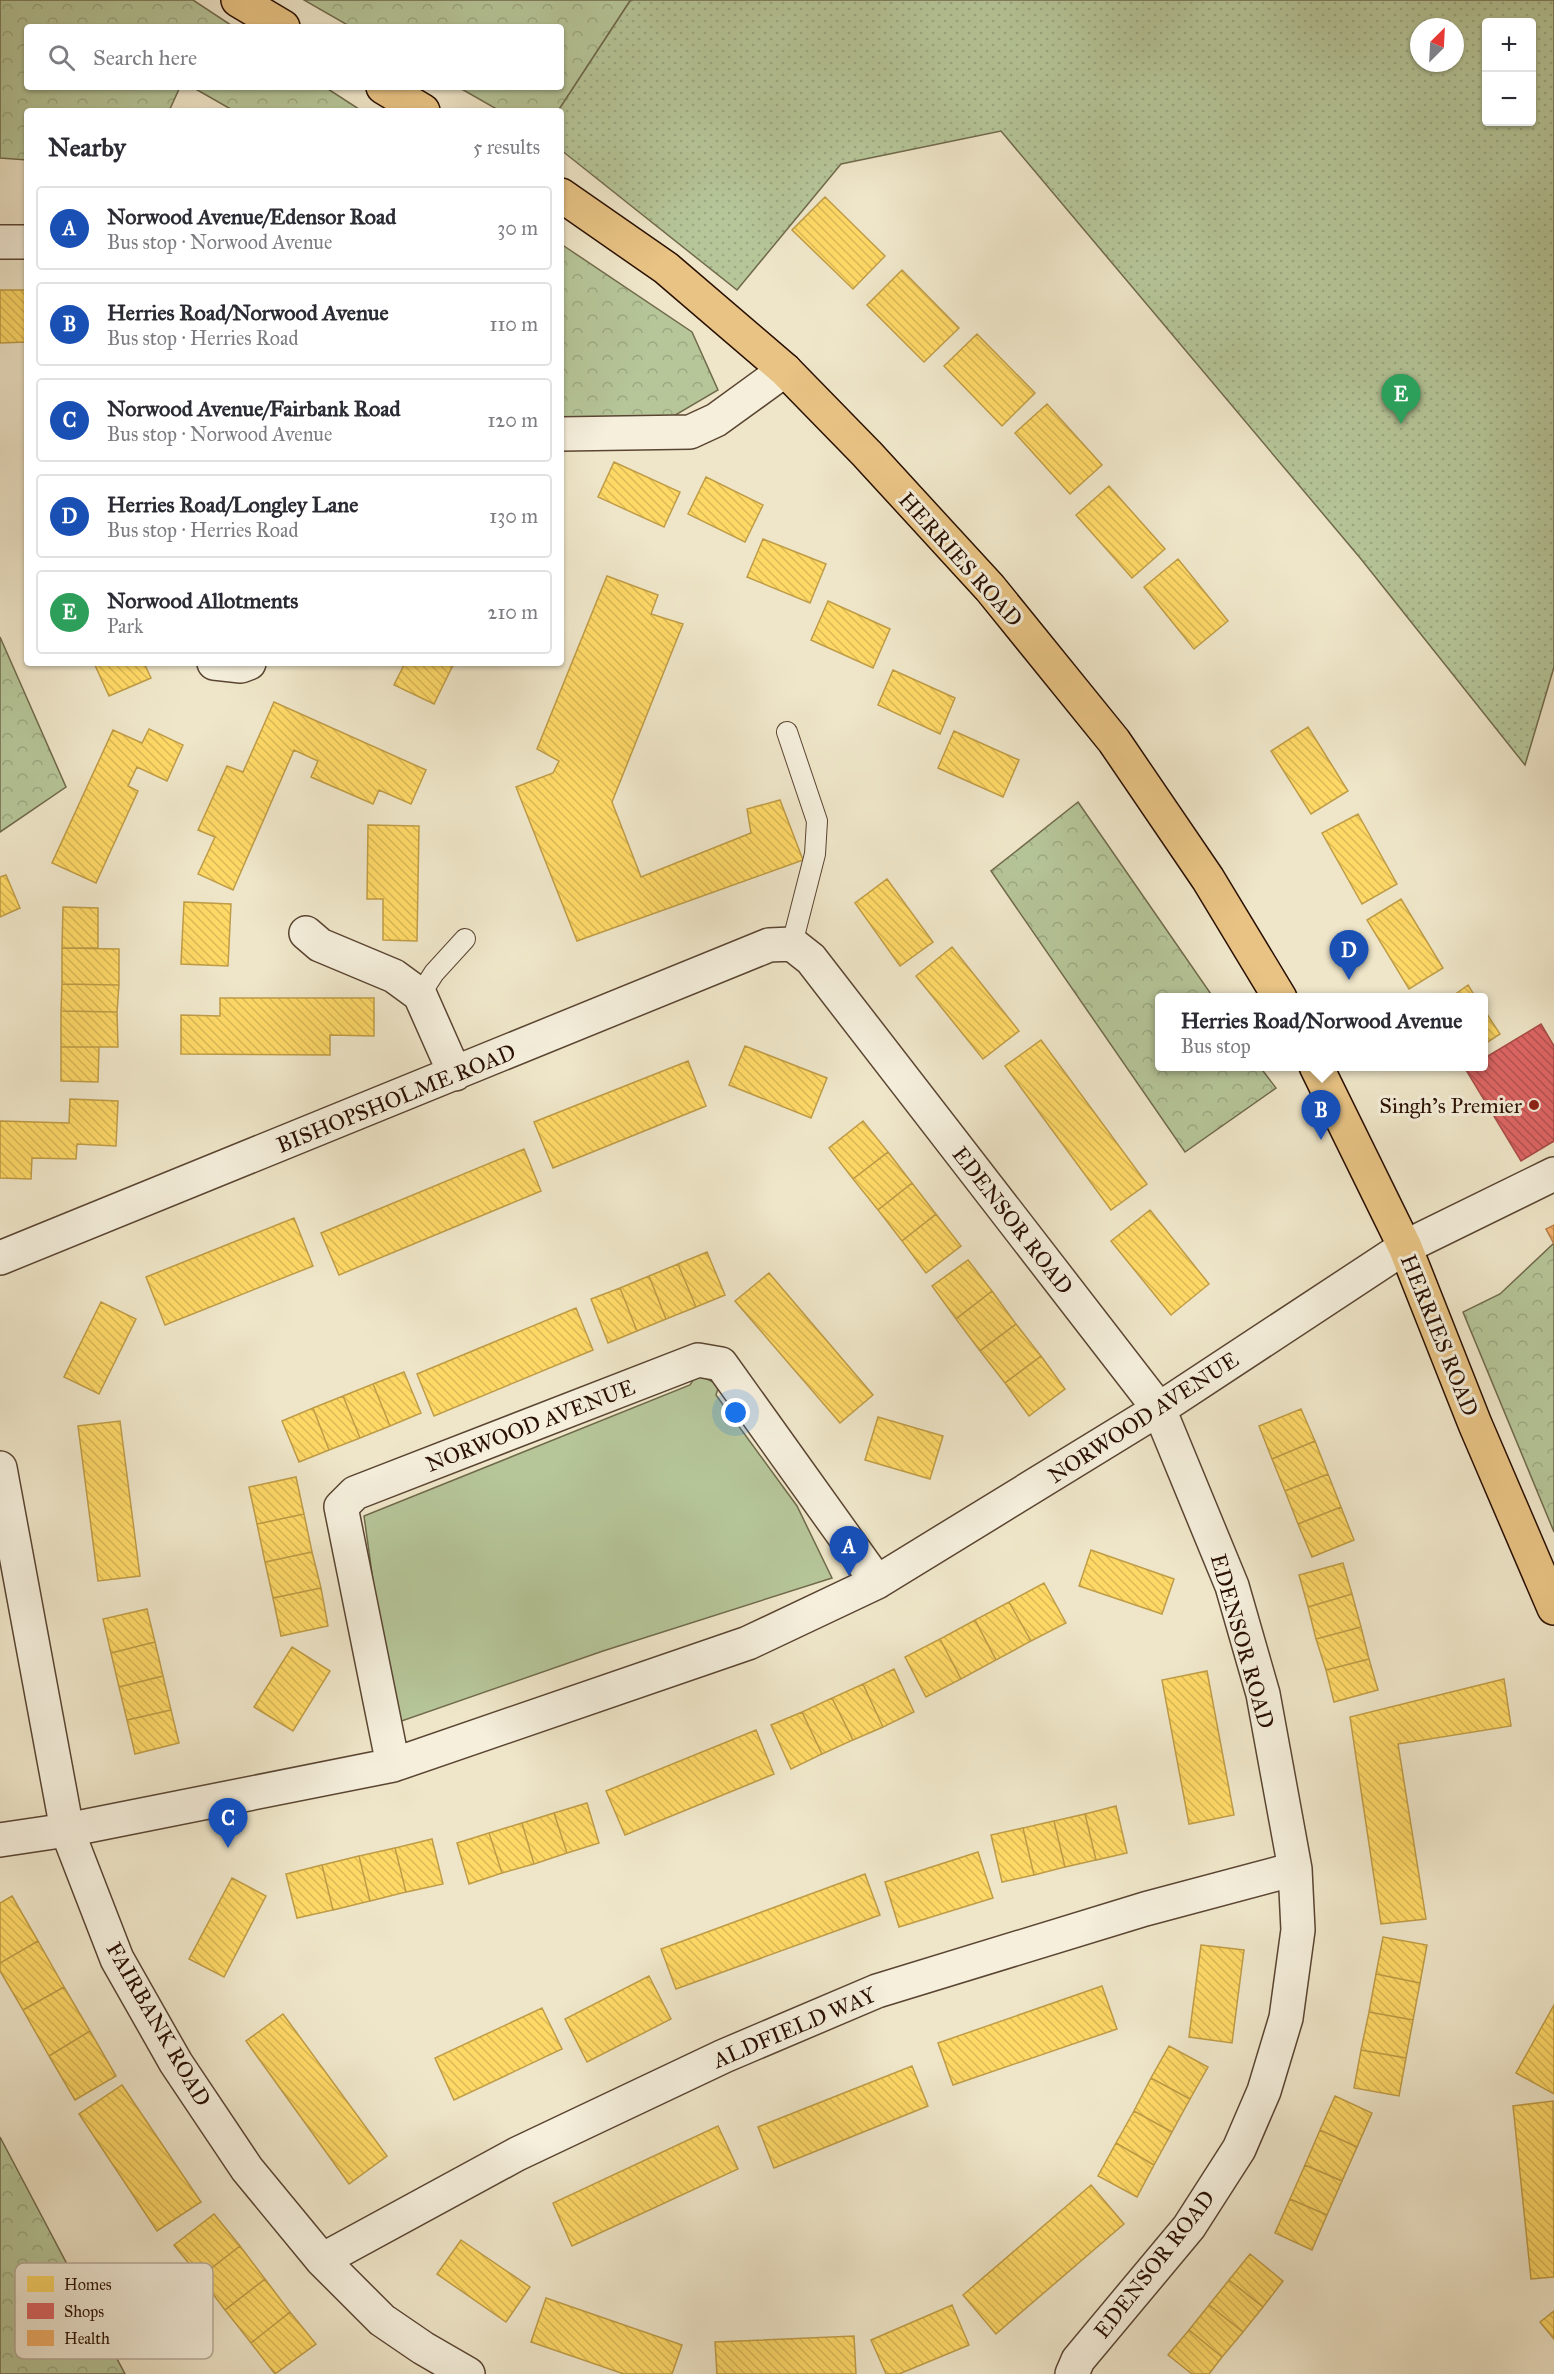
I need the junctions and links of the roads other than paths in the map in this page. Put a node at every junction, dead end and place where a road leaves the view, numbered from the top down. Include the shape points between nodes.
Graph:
1 (238, 0) edge
2 (278, 24) edge
3 (389, 90) edge
4 (418, 108) edge
5 (564, 197) edge
6 (0, 242) edge
7 (24, 242) edge
8 (785, 370) junction
9 (564, 434) edge
10 (787, 732) dead end
11 (306, 933) dead end
12 (465, 939) dead end
13 (792, 945) junction
14 (1277, 993) edge
15 (420, 995) junction
16 (1318, 1071) edge
17 (454, 1074) junction
18 (1554, 1174) edge
19 (1405, 1247) junction
20 (0, 1258) edge
21 (1159, 1409) junction
22 (0, 1468) edge
23 (877, 1582) junction
24 (1554, 1608) edge
25 (393, 1765) junction
26 (67, 1830) junction
27 (0, 1840) edge
28 (1295, 1869) junction
29 (322, 2260) junction
30 (468, 2374) edge
31 (1072, 2374) edge

1 - 2 main road
3 - 4 main road
5 - 8 main road, HERRIES ROAD via 666,268
6 - 7 street
8 - 9 street via 716,420 690,432
8 - 14 main road, HERRIES ROAD via 990,588 1114,741 1208,879
10 - 13 lane via 817,821 815,854
11 - 15 street via 320,945 394,976
12 - 15 lane
13 - 17 street, BISHOPSHOLME ROAD via 769,945
13 - 21 street, EDENSOR ROAD via 811,959
15 - 17 street
16 - 19 main road, HERRIES ROAD
17 - 20 street, BISHOPSHOLME ROAD
18 - 19 street, NORWOOD AVENUE
19 - 21 street, NORWOOD AVENUE
19 - 24 main road, HERRIES ROAD
21 - 23 street, NORWOOD AVENUE
21 - 28 street, EDENSOR ROAD via 1232,1586 1263,1694
22 - 26 street, FAIRBANK ROAD
23 - 25 street, NORWOOD AVENUE via 748,1643
23 - 25 street, NORWOOD AVENUE via 721,1364 698,1360 355,1493 341,1507
25 - 26 street, NORWOOD AVENUE
26 - 27 street, NORWOOD AVENUE
26 - 29 street, FAIRBANK ROAD via 117,1959 176,2062 247,2169
28 - 29 street, ALDFIELD WAY via 1145,1909 877,1991 724,2056 517,2154
28 - 31 street, EDENSOR ROAD via 1298,1930 1286,2018 1264,2091 1239,2149 1189,2227 1078,2360
29 - 30 street, FAIRBANK ROAD via 382,2320

